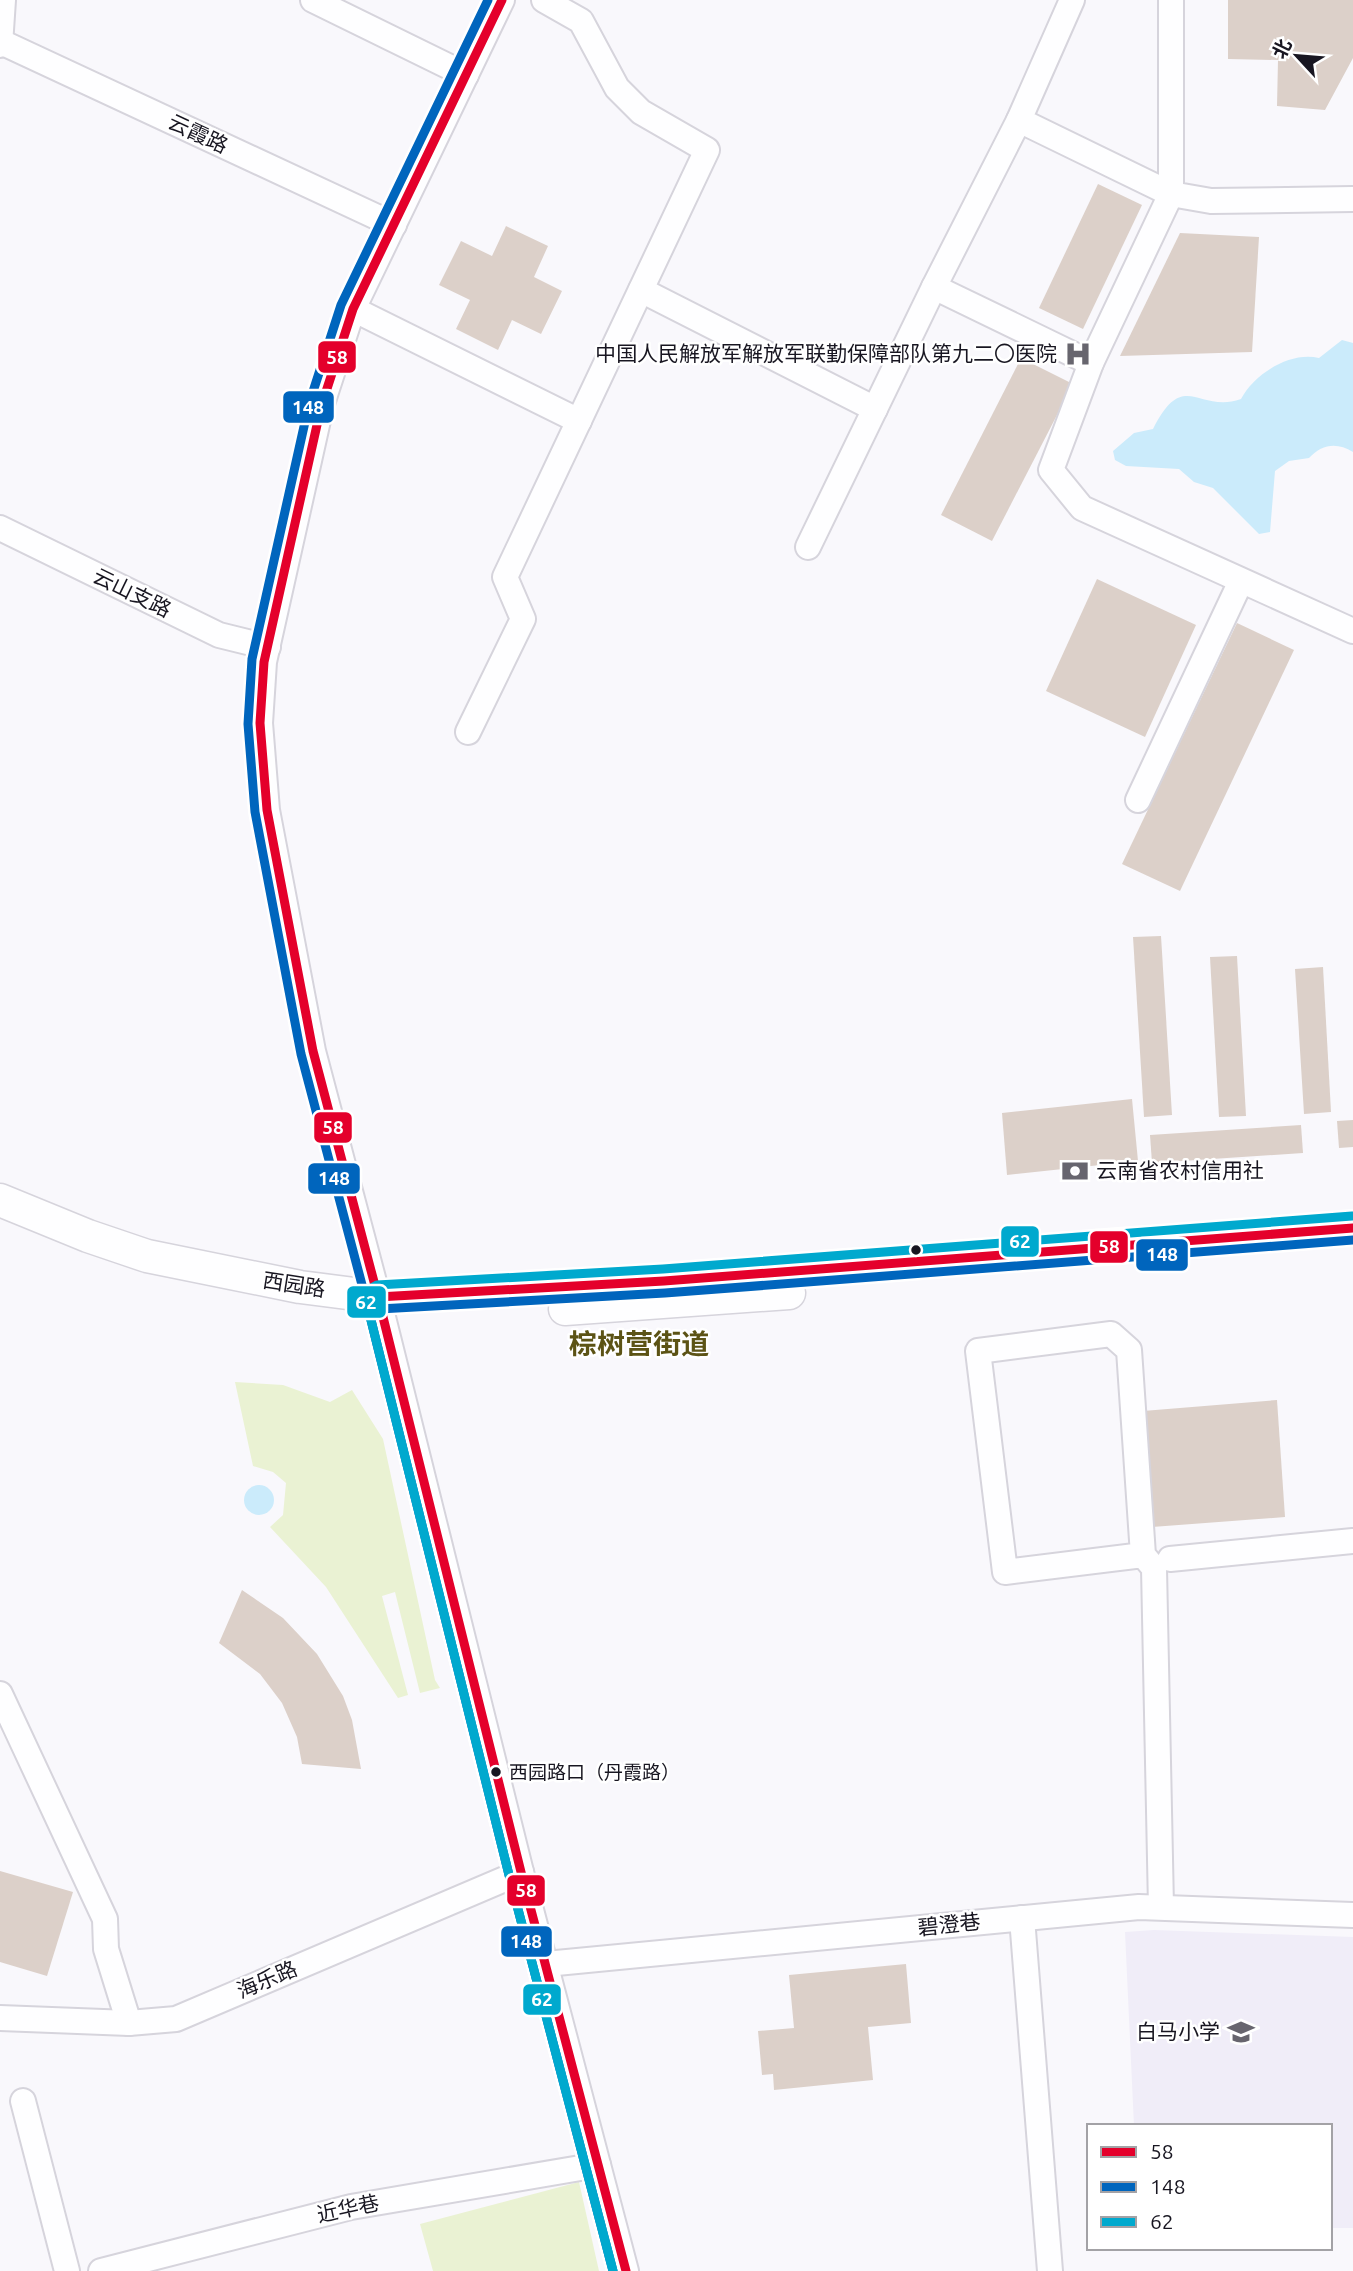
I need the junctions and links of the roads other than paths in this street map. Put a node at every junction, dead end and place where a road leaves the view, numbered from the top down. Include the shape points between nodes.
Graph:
1 (3, 0) edge
2 (313, 0) edge
3 (502, 0) edge
4 (544, 0) edge
5 (1072, 0) edge
6 (1171, 0) edge
7 (1, 44) edge
8 (466, 75) junction
9 (1020, 120) junction
10 (1171, 194) junction
11 (1353, 199) edge
12 (394, 225) junction
13 (934, 287) junction
14 (641, 290) junction
15 (354, 309) junction
16 (1091, 363) junction
17 (875, 409) junction
18 (579, 421) junction
19 (0, 528) edge
20 (808, 547) dead end
21 (1241, 580) junction
22 (1353, 631) edge
23 (268, 647) junction
24 (468, 732) dead end
25 (1138, 800) dead end
26 (0, 1200) edge
27 (0, 1222) edge
28 (1353, 1227) edge
29 (1353, 1248) edge
30 (381, 1307) junction
31 (1353, 1541) edge
32 (1143, 1555) junction
33 (1170, 1559) dead end
34 (0, 1694) edge
35 (521, 1872) junction
36 (1161, 1907) junction
37 (1353, 1915) edge
38 (1022, 1918) junction
39 (546, 1964) junction
40 (0, 2018) edge
41 (129, 2023) junction
42 (23, 2101) dead end
43 (598, 2165) junction
44 (67, 2271) edge
45 (101, 2271) edge
46 (626, 2271) edge
47 (1050, 2271) edge

1 - 7 street
2 - 8 street
3 - 8 street
4 - 14 street via 581,21 617,88 641,112 707,149
5 - 9 street
6 - 10 street
7 - 12 street, 云霞路
8 - 12 street
9 - 10 street
9 - 13 street
10 - 11 street via 1211,201
10 - 16 street
12 - 15 street
13 - 16 street
13 - 17 street
14 - 17 street
14 - 18 street
15 - 18 street
15 - 23 street via 321,407
16 - 21 street via 1051,470 1082,508
17 - 20 street
18 - 24 street via 505,577 523,619
19 - 23 street, 云山支路 via 219,635
21 - 22 street
21 - 25 street
23 - 30 street via 260,723 271,836 313,1051
26 - 30 main road, 西园路 via 147,1255
27 - 30 main road, 西园路 via 142,1275 297,1307
28 - 30 main road, 西园路
29 - 30 main road, 西园路 via 657,1304
30 - 35 street
31 - 33 street
32 - 32 street via 1005,1572 978,1350 1111,1334 1129,1350
32 - 36 street via 1154,1568
34 - 41 street via 105,1919 106,1950
35 - 39 street
35 - 41 street, 海乐路 via 176,2019
36 - 37 street, 碧澄巷
36 - 38 street, 碧澄巷
38 - 39 street, 碧澄巷
38 - 47 street
39 - 43 street
40 - 41 street, 海乐路
42 - 44 street
43 - 45 street, 近华巷 via 351,2207
43 - 46 street

